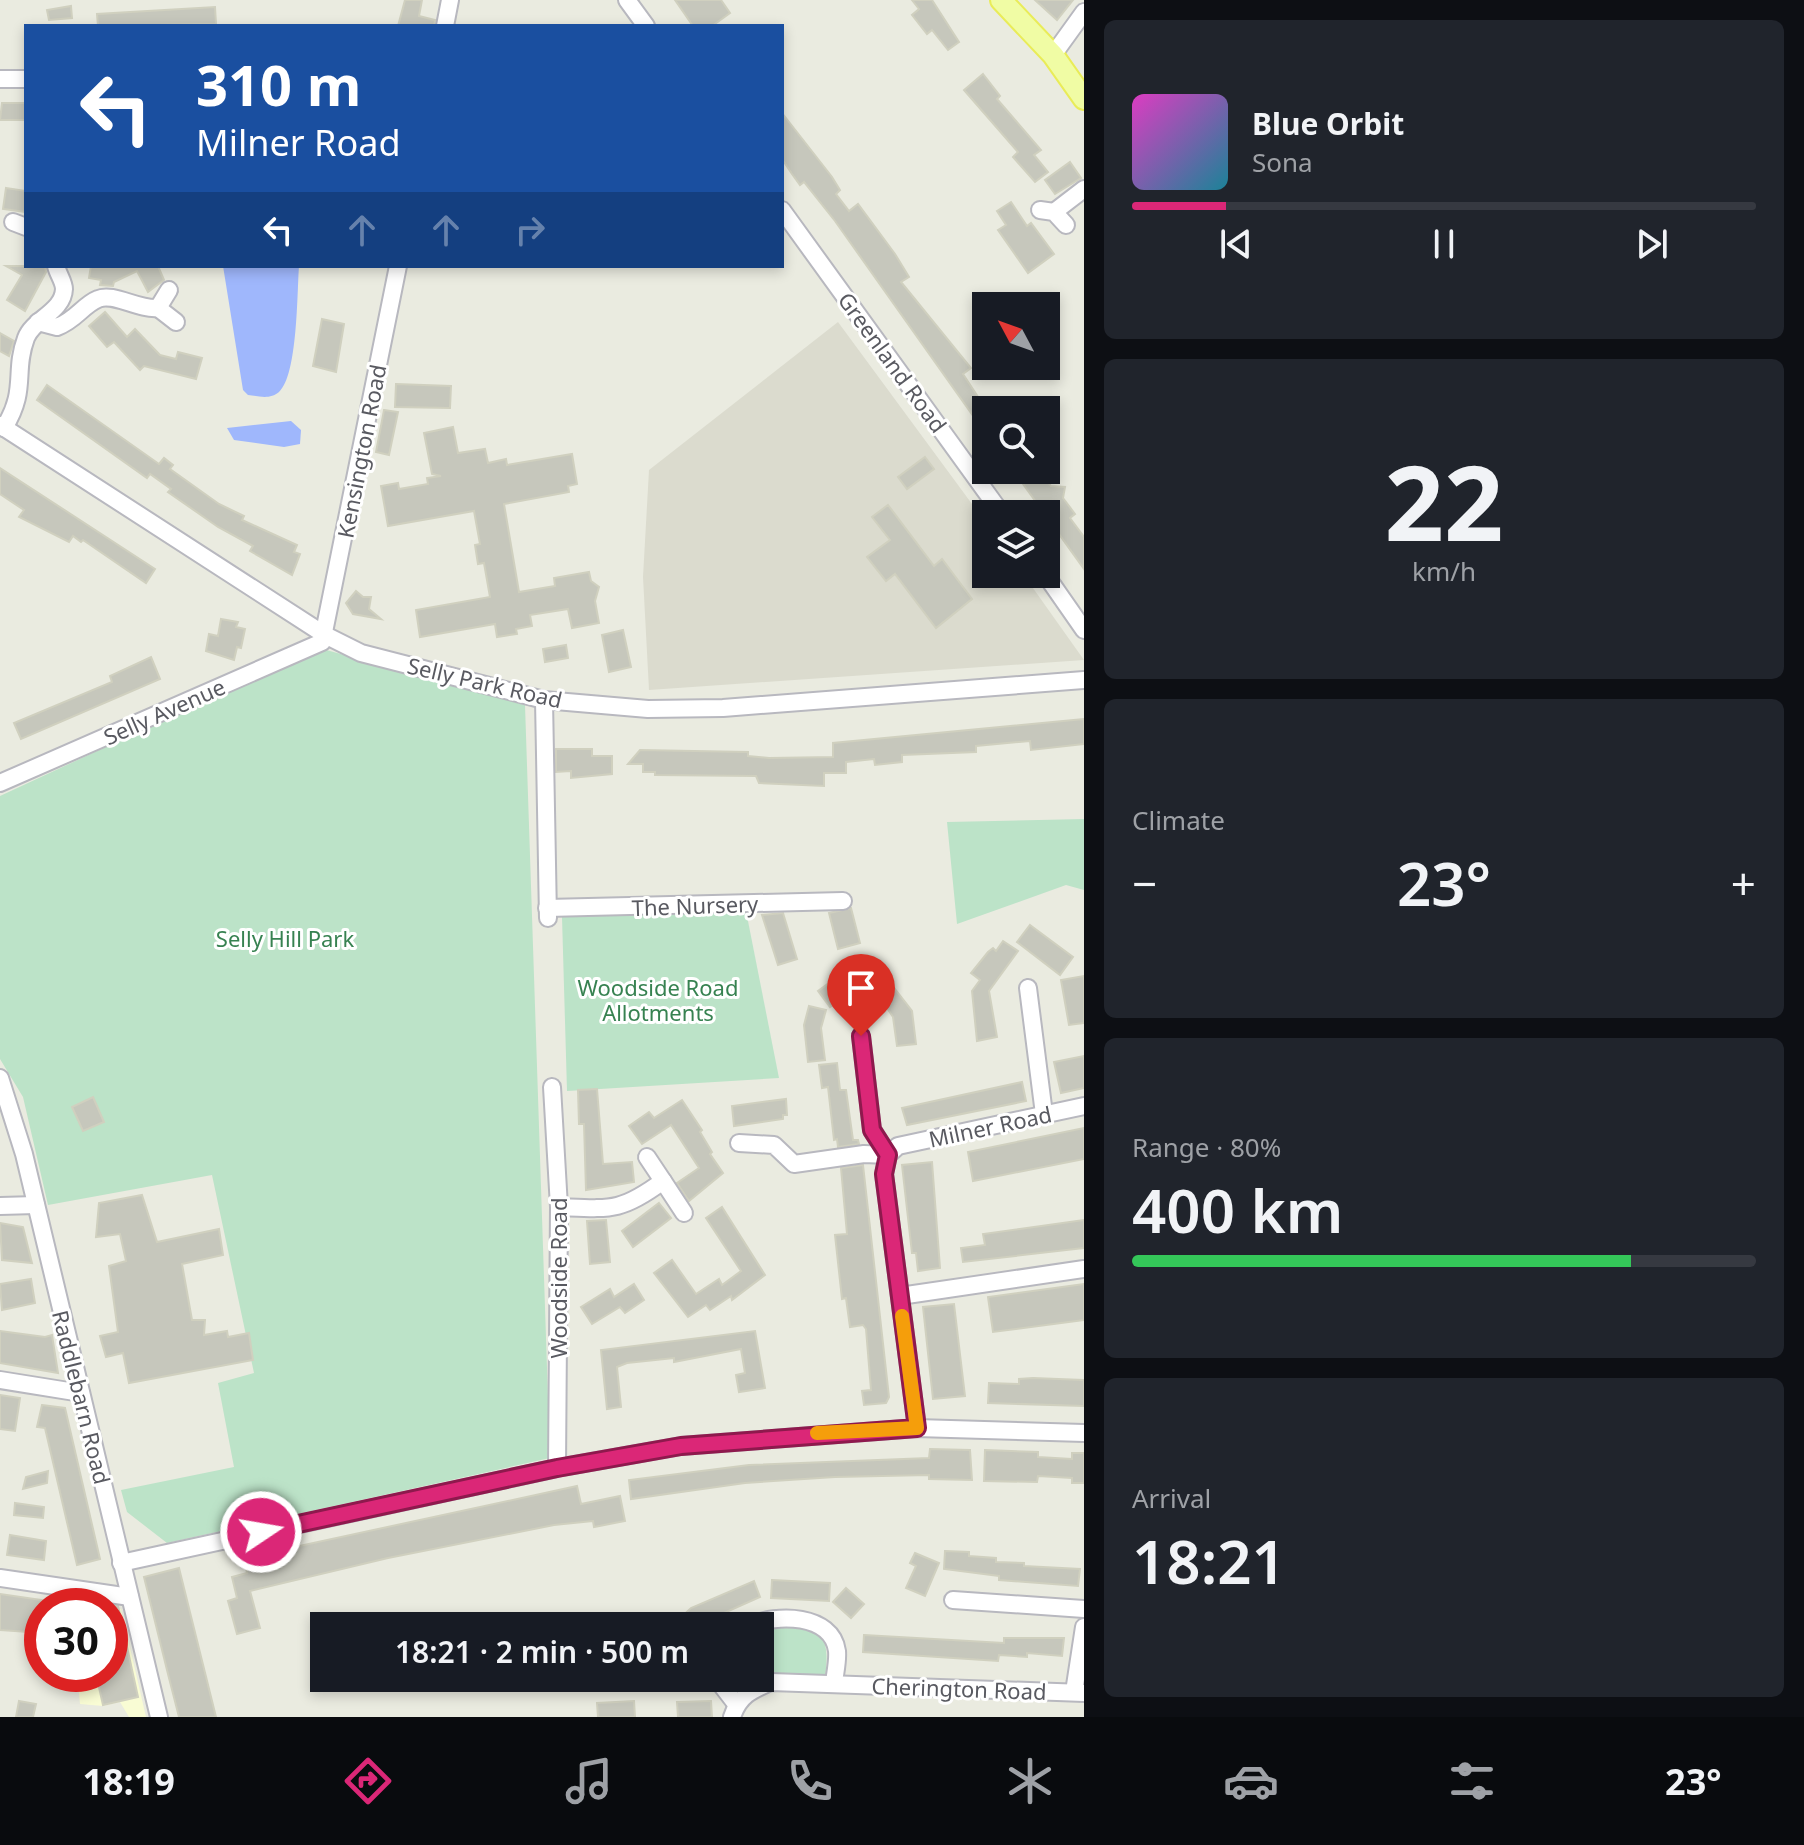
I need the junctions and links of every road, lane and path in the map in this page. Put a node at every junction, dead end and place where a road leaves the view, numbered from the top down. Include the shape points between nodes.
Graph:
1 (450, 0) edge
2 (627, 0) edge
3 (1001, 0) edge
4 (1084, 12) edge
5 (445, 24) edge
6 (645, 24) edge
7 (1053, 55) junction
8 (0, 79) edge
9 (24, 79) edge
10 (1084, 99) edge
11 (1084, 189) edge
12 (784, 213) edge
13 (1066, 225) dead end
14 (57, 268) edge
15 (398, 268) edge
16 (169, 290) dead end
17 (158, 308) junction
18 (38, 322) junction
19 (176, 322) dead end
20 (2, 426) edge
21 (992, 500) edge
22 (1055, 588) edge
23 (1084, 630) edge
24 (325, 635) junction
25 (1084, 680) edge
26 (544, 700) junction
27 (0, 783) edge
28 (843, 901) dead end
29 (1028, 988) dead end
30 (861, 1036) dead end
31 (0, 1078) edge
32 (552, 1087) dead end
33 (1084, 1106) edge
34 (1044, 1114) junction
35 (739, 1143) dead end
36 (888, 1155) junction
37 (647, 1157) dead end
38 (663, 1181) junction
39 (36, 1205) junction
40 (0, 1206) edge
41 (559, 1207) junction
42 (684, 1213) dead end
43 (1084, 1269) edge
44 (900, 1296) junction
45 (0, 1380) edge
46 (81, 1393) junction
47 (917, 1428) junction
48 (1084, 1433) edge
49 (557, 1468) junction
50 (121, 1563) junction
51 (0, 1578) edge
52 (130, 1597) junction
53 (953, 1600) dead end
54 (1084, 1609) edge
55 (774, 1620) edge
56 (1084, 1627) edge
57 (834, 1683) junction
58 (724, 1692) edge
59 (1079, 1692) edge
60 (734, 1711) edge
61 (159, 1717) edge

1 - 5 street
2 - 6 street
3 - 7 main road
4 - 7 street
7 - 10 main road
8 - 9 street
11 - 13 street via 1047,211
12 - 21 street, Greenland Road
14 - 18 street via 65,287 62,297
15 - 24 street, Kensington Road
16 - 17 street
17 - 18 street via 106,297 57,327
17 - 19 street
18 - 20 street via 25,339 20,360 20,398
20 - 24 street, Selly Park Road
22 - 23 street
24 - 26 street, Selly Park Road via 361,653
24 - 27 street, Selly Avenue via 322,642
25 - 26 street, Selly Park Road via 723,708 648,709
26 - 28 street, The Nursery via 548,914
29 - 34 street
30 - 36 street via 872,1130
31 - 39 street, Raddlebarn Road
32 - 41 street, Woodside Road
33 - 34 street, Milner Road
34 - 36 street, Milner Road via 898,1146
35 - 36 street via 774,1145 794,1164
36 - 44 street via 884,1174
37 - 38 street
38 - 41 street via 633,1203 612,1209
38 - 42 street
39 - 40 street
39 - 46 street, Raddlebarn Road
41 - 49 street, Woodside Road
43 - 44 street
44 - 47 street
45 - 46 street
46 - 50 street, Raddlebarn Road
47 - 48 street
47 - 49 street via 746,1438
49 - 50 street
50 - 52 street, Raddlebarn Road
51 - 52 street
52 - 61 street, Raddlebarn Road
53 - 54 street
55 - 57 street via 821,1625 831,1634 837,1651
56 - 59 street
57 - 59 street, Cherington Road
57 - 60 street, Cherington Road via 771,1682 748,1691
58 - 60 street, Cherington Road

